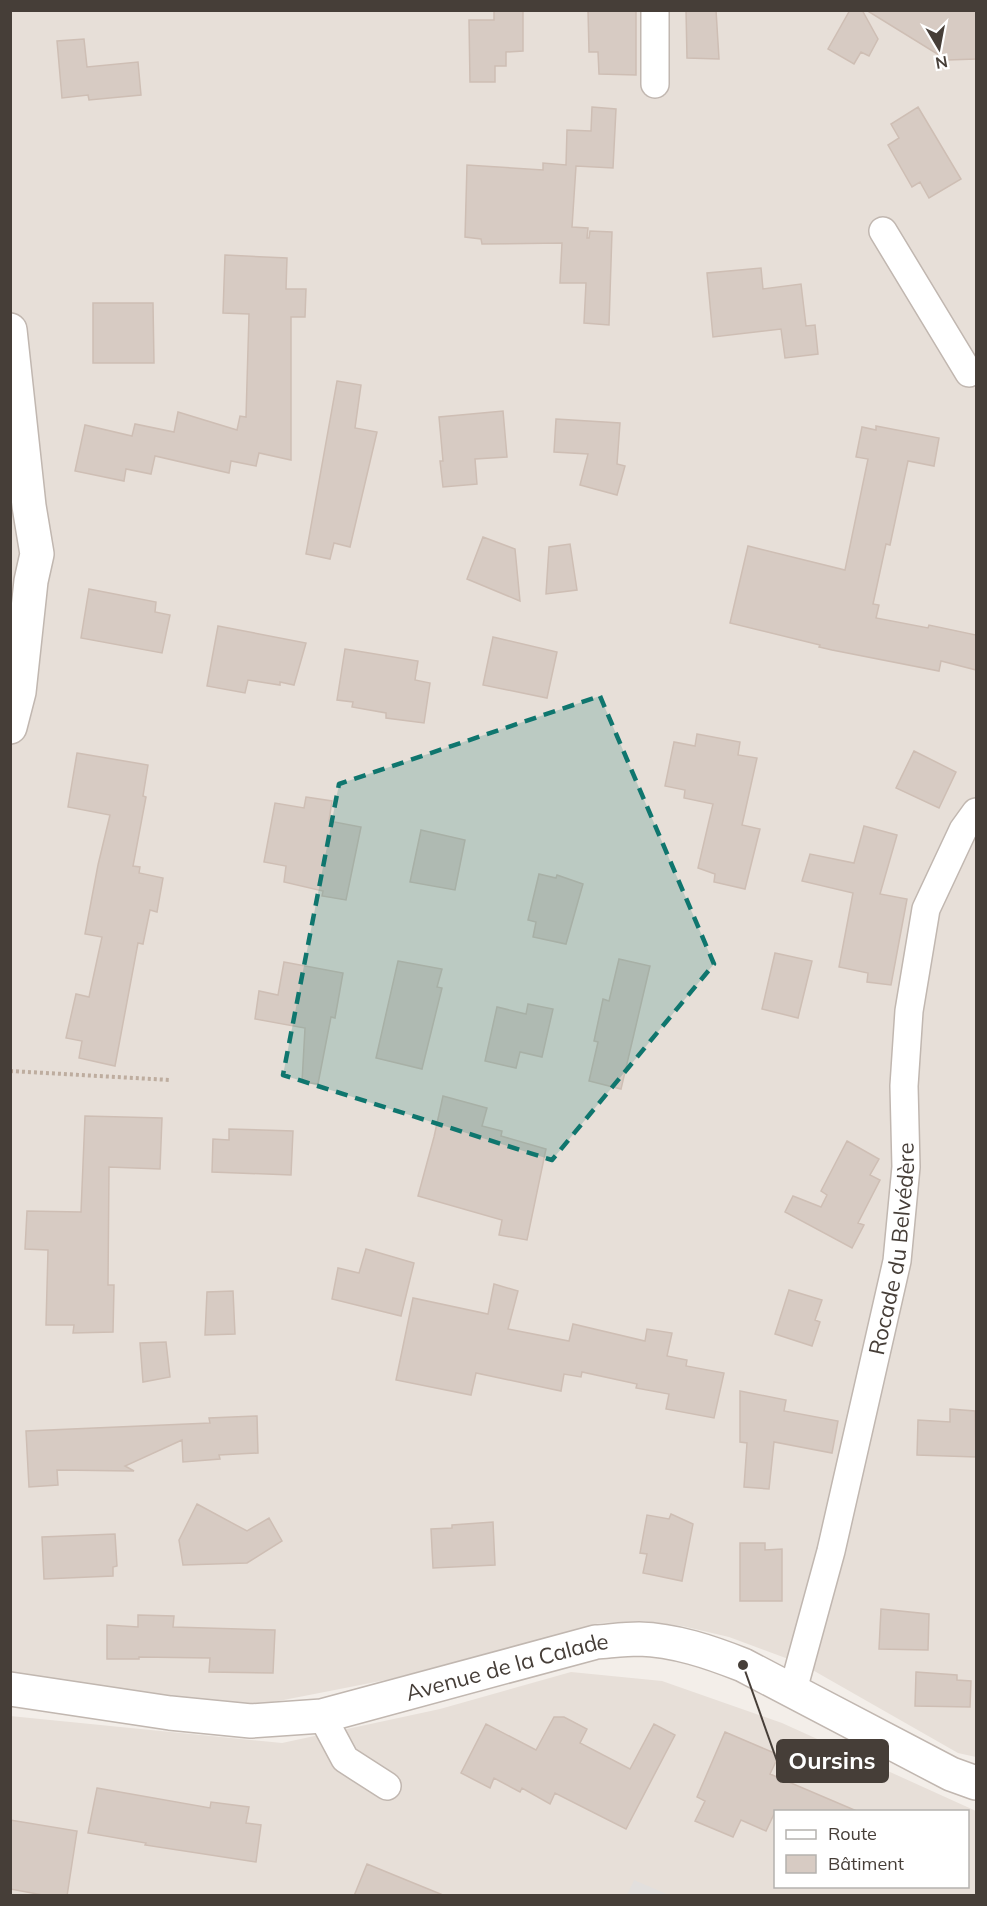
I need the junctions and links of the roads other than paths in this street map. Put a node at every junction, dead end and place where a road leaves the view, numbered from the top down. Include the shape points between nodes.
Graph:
1 (655, 10) edge
2 (655, 84) dead end
3 (883, 231) dead end
4 (10, 330) edge
5 (974, 376) edge
6 (10, 727) edge
7 (976, 812) edge
8 (10, 1689) edge
9 (793, 1690) junction
10 (322, 1716) junction
11 (976, 1783) edge
12 (387, 1786) dead end

1 - 2 street
3 - 5 street
4 - 6 street via 37,554 19,692
7 - 9 street, Rocade du Belvédère via 963,830 926,909 909,1011 904,1086 906,1167 897,1261 831,1551
8 - 10 street, Avenue de la Calade via 251,1721
9 - 10 street, Avenue de la Calade via 743,1665 678,1644 639,1640 596,1642
9 - 11 street, Avenue de la Calade via 951,1774
10 - 12 street via 345,1759

